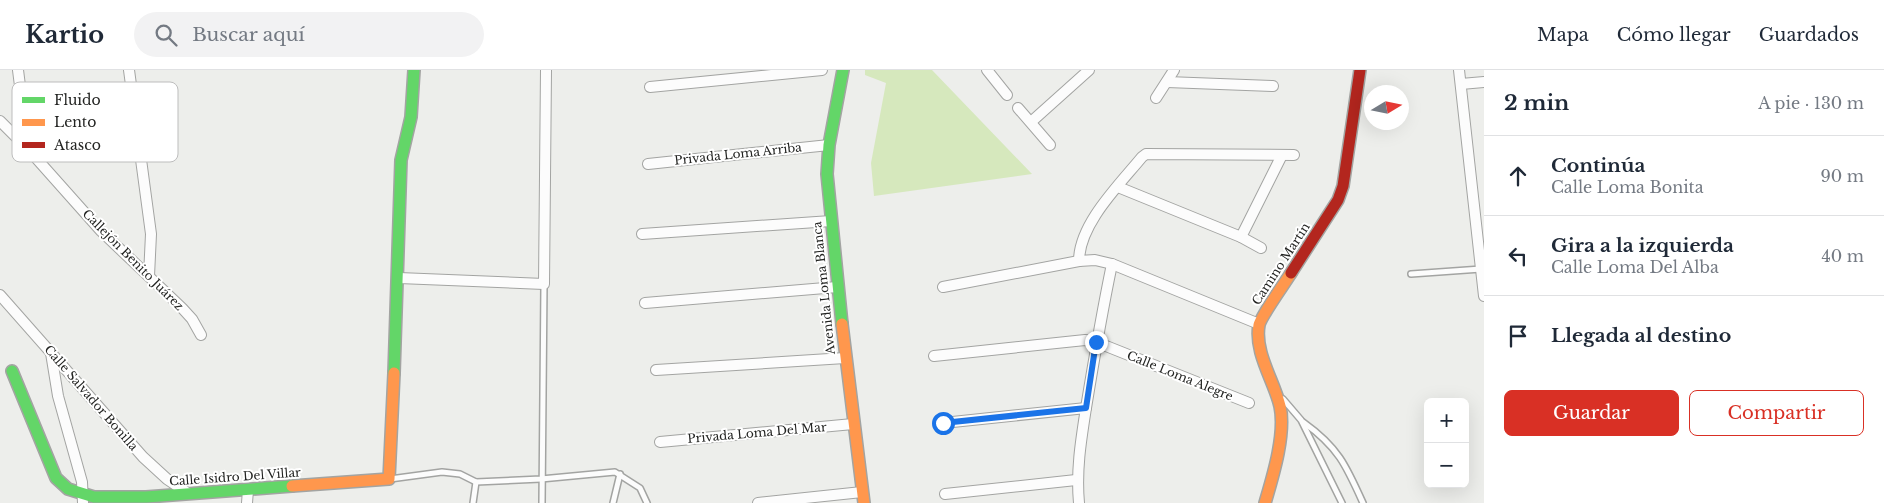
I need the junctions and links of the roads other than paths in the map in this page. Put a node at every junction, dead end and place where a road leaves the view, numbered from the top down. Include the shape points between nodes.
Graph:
1 (414, 70) edge
2 (546, 70) edge
3 (822, 70) edge
4 (842, 70) edge
5 (988, 70) edge
6 (1089, 70) edge
7 (1174, 70) edge
8 (1360, 70) edge
9 (1459, 70) edge
10 (1167, 82) junction
11 (1484, 82) edge
12 (1461, 84) junction
13 (1273, 86) dead end
14 (650, 87) dead end
15 (1007, 94) dead end
16 (1156, 98) dead end
17 (1018, 108) dead end
18 (0, 121) edge
19 (1031, 122) junction
20 (12, 133) edge
21 (828, 145) junction
22 (1050, 145) dead end
23 (1282, 155) junction
24 (1294, 156) dead end
25 (39, 162) edge
26 (142, 162) edge
27 (648, 164) dead end
28 (1118, 187) junction
29 (831, 221) junction
30 (642, 234) dead end
31 (1241, 236) junction
32 (1261, 248) dead end
33 (1079, 261) junction
34 (1112, 264) junction
35 (1481, 269) junction
36 (1412, 274) dead end
37 (149, 276) junction
38 (399, 278) junction
39 (544, 284) junction
40 (837, 287) junction
41 (943, 287) dead end
42 (0, 295) edge
43 (1484, 296) edge
44 (645, 303) dead end
45 (1259, 324) junction
46 (201, 335) dead end
47 (1096, 342) junction
48 (51, 352) junction
49 (934, 356) dead end
50 (845, 358) junction
51 (656, 370) dead end
52 (12, 371) dead end
53 (1276, 391) junction
54 (1249, 403) dead end
55 (1086, 408) junction
56 (1301, 420) junction
57 (943, 423) dead end
58 (853, 424) junction
59 (660, 442) dead end
60 (620, 474) junction
61 (389, 479) junction
62 (542, 479) junction
63 (1076, 480) junction
64 (476, 482) junction
65 (248, 490) junction
66 (189, 494) junction
67 (945, 494) dead end
68 (863, 497) edge
69 (83, 499) edge
70 (247, 503) edge
71 (473, 503) edge
72 (542, 503) edge
73 (613, 503) edge
74 (647, 503) edge
75 (758, 503) edge
76 (1079, 503) edge
77 (1265, 503) edge
78 (1342, 503) edge
79 (1363, 503) edge

1 - 38 street via 411,117 401,160
2 - 39 street
3 - 14 street
4 - 21 street, Avenida Loma Blanca
5 - 15 street
6 - 19 street
7 - 10 street
8 - 45 street, Camino Martín via 1338,200
9 - 12 street
10 - 13 street
10 - 16 street
11 - 12 street
12 - 35 street
17 - 19 street
18 - 20 street, Callejón Benito Juárez
19 - 22 street
21 - 27 street, Privada Loma Arriba
21 - 29 street, Avenida Loma Blanca via 826,174
23 - 24 street
23 - 28 street via 1151,152 1142,156
23 - 31 street
25 - 37 street, Callejón Benito Juárez via 100,231
26 - 37 street via 151,234
28 - 31 street
28 - 33 street via 1084,232
29 - 30 street
29 - 40 street, Avenida Loma Blanca
31 - 32 street
33 - 34 street
33 - 41 street
34 - 45 street
34 - 47 street
35 - 36 lane
35 - 43 street
37 - 46 street, Callejón Benito Juárez via 192,319
38 - 39 street
38 - 61 street
39 - 62 lane
40 - 44 street
40 - 50 street, Avenida Loma Blanca
42 - 48 street, Calle Salvador Bonilla
45 - 53 street, Camino Martín via 1261,348
47 - 49 street, Calle Loma Alegre via 1077,339
47 - 54 street, Calle Loma Alegre
47 - 55 street
48 - 66 street, Calle Salvador Bonilla via 144,457
48 - 69 street via 58,396 82,482
50 - 51 street
50 - 58 street, Avenida Loma Blanca
52 - 69 street via 56,478
53 - 56 lane
53 - 77 street, Camino Martín via 1281,428
55 - 57 street
55 - 63 street
56 - 78 lane
56 - 79 lane via 1324,437 1343,458
58 - 59 street, Privada Loma Del Mar
58 - 68 street, Avenida Loma Blanca
60 - 62 lane via 607,471
60 - 73 lane
60 - 74 lane via 640,488
61 - 64 lane via 442,472 460,474
61 - 65 street, Calle Isidro Del Villar
62 - 64 lane
62 - 72 lane
63 - 67 street
63 - 76 street
64 - 71 lane
65 - 66 street, Calle Isidro Del Villar
65 - 70 street
66 - 69 street, Calle Isidro Del Villar
68 - 75 street

